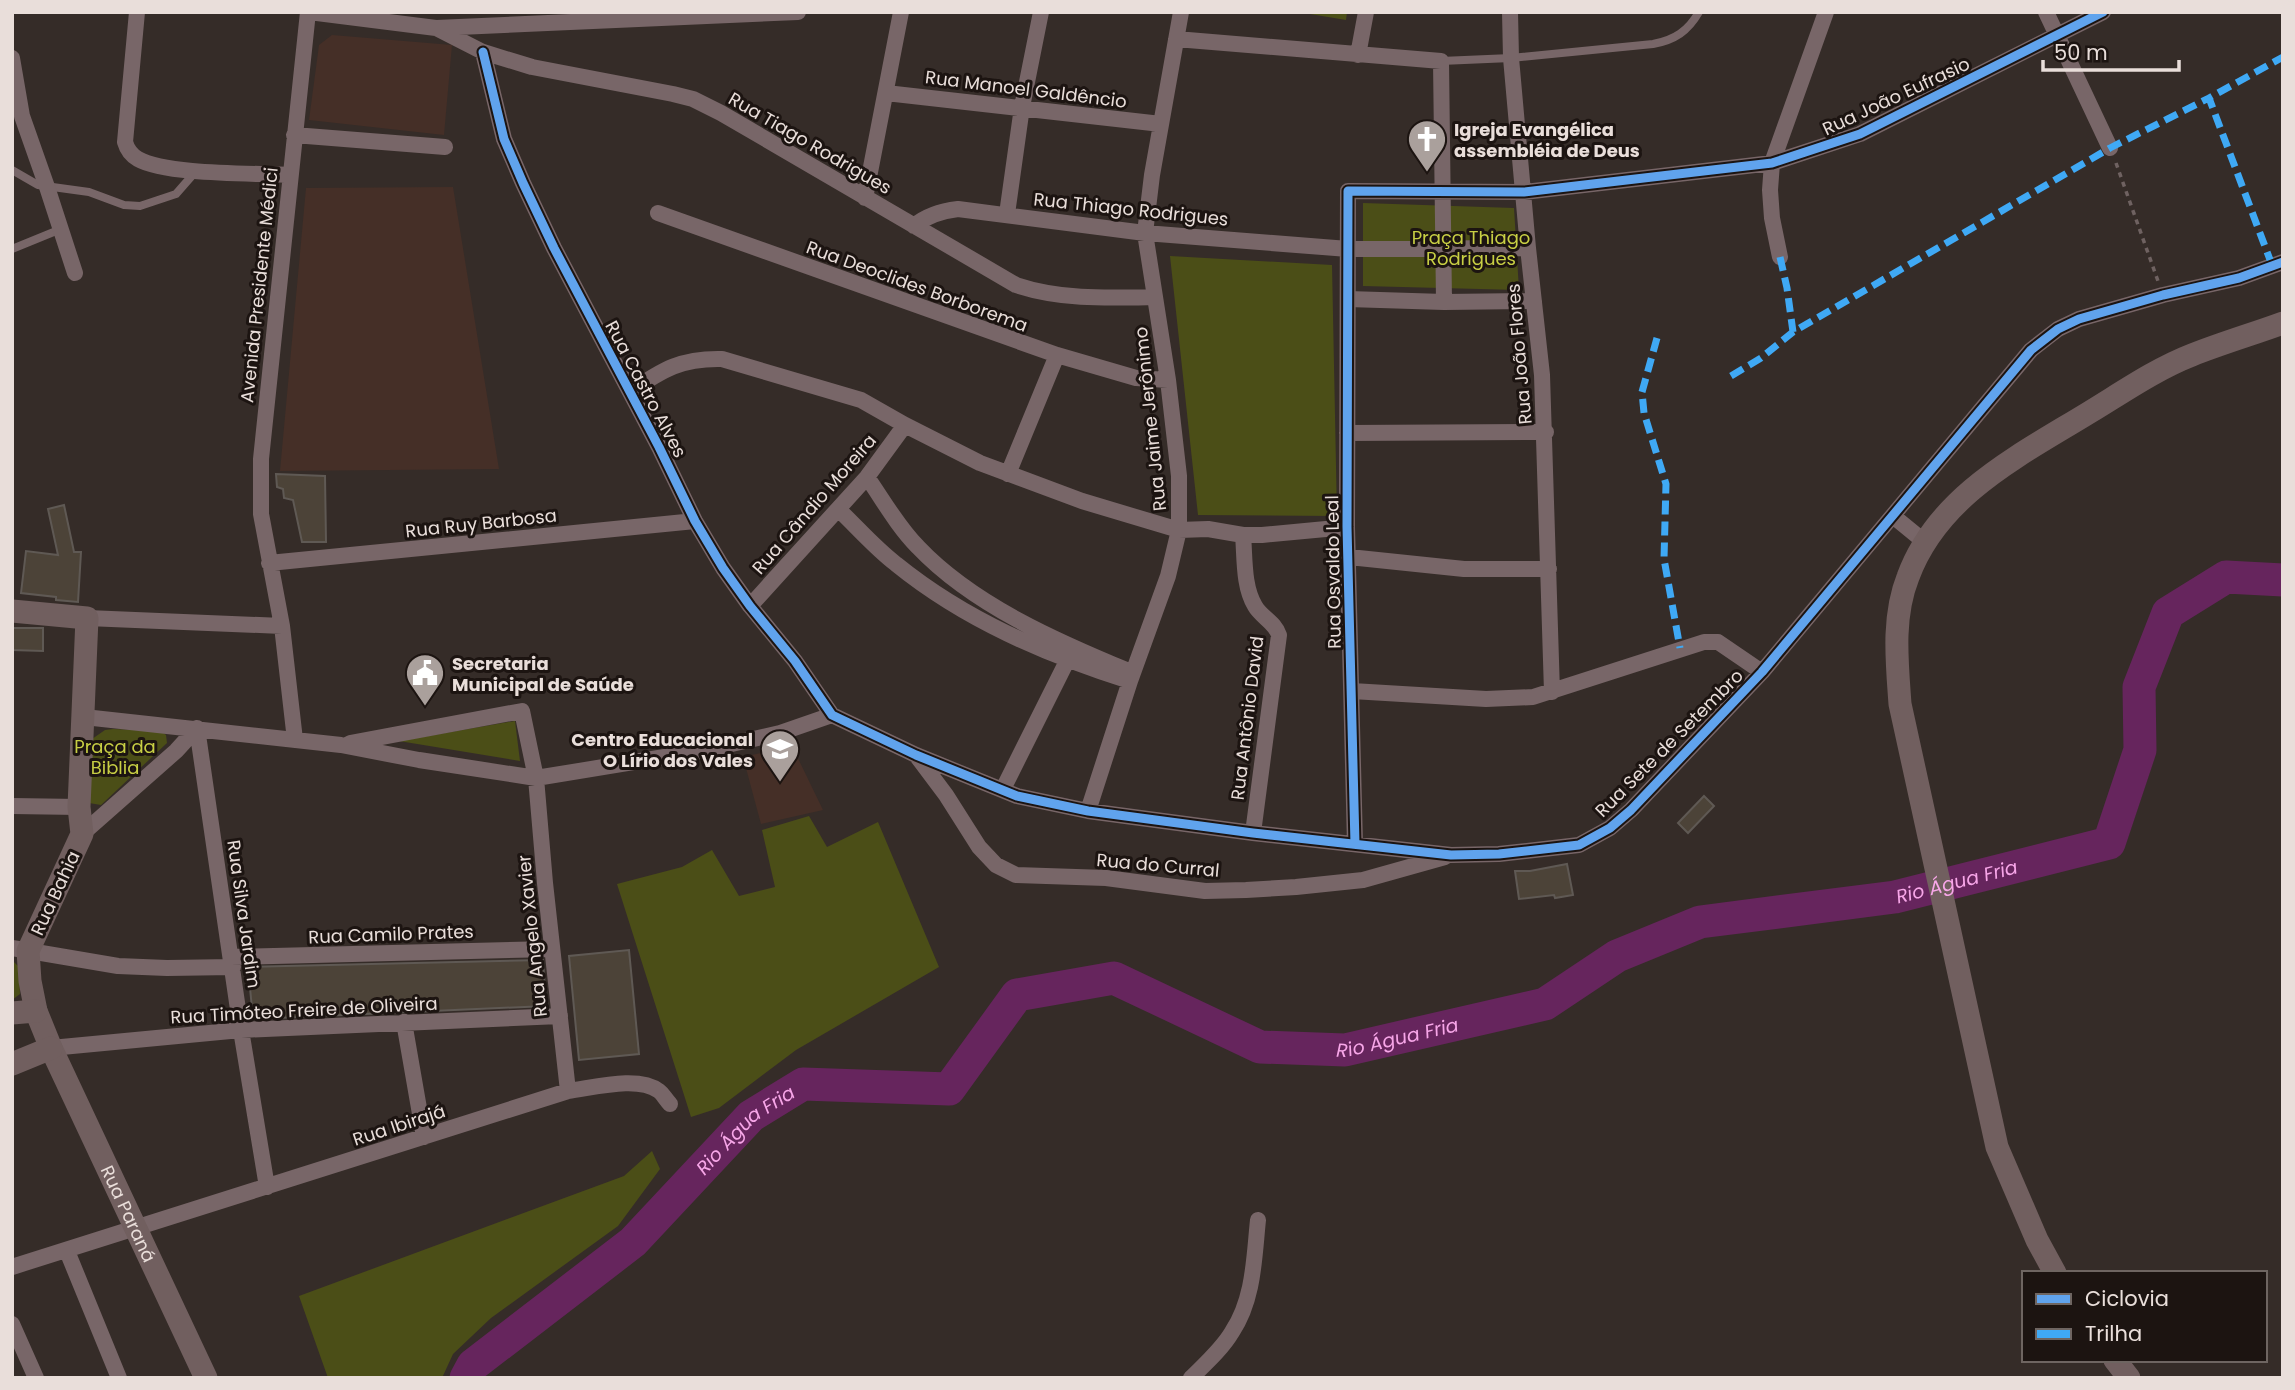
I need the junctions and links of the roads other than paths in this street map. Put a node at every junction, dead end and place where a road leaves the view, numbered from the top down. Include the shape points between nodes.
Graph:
1 (137, 12) edge
2 (309, 12) edge
3 (797, 12) edge
4 (901, 12) edge
5 (1041, 12) edge
6 (1181, 12) edge
7 (1366, 12) edge
8 (1510, 12) edge
9 (1699, 12) edge
10 (1826, 12) edge
11 (2046, 12) edge
12 (2103, 12) edge
13 (777, 13) edge
14 (514, 18) edge
15 (436, 28) junction
16 (2057, 35) junction
17 (1176, 39) junction
18 (483, 52) junction
19 (1358, 55) junction
20 (12, 58) edge
21 (1511, 58) junction
22 (1441, 61) junction
23 (886, 93) junction
24 (1022, 107) junction
25 (1161, 124) junction
26 (294, 135) junction
27 (445, 147) dead end
28 (2110, 148) road end
29 (1772, 163) junction
30 (12, 170) edge
31 (197, 170) junction
32 (290, 174) junction
33 (47, 187) junction
34 (1442, 190) junction
35 (1524, 192) junction
36 (865, 198) junction
37 (658, 214) dead end
38 (1007, 214) junction
39 (914, 226) junction
40 (61, 229) junction
41 (1145, 233) junction
42 (1528, 248) junction
43 (12, 249) edge
44 (1348, 249) junction
45 (1443, 249) junction
46 (1780, 257) dead end
47 (2283, 262) edge
48 (75, 273) dead end
49 (1156, 297) junction
50 (1348, 299) junction
51 (1534, 301) junction
52 (1444, 302) junction
53 (2283, 323) edge
54 (1057, 355) junction
55 (1168, 380) junction
56 (630, 391) junction
57 (905, 425) junction
58 (1546, 432) junction
59 (1347, 433) junction
60 (1008, 474) junction
61 (867, 477) junction
62 (838, 509) junction
63 (1893, 516) junction
64 (695, 521) junction
65 (1347, 527) junction
66 (1179, 530) junction
67 (1243, 535) junction
68 (1926, 543) junction
69 (1349, 557) junction
70 (270, 563) junction
71 (1549, 569) junction
72 (750, 606) junction
73 (12, 611) edge
74 (87, 618) junction
75 (282, 625) junction
76 (1067, 661) junction
77 (1762, 672) junction
78 (1132, 677) junction
79 (1352, 691) junction
80 (1552, 692) junction
81 (832, 715) junction
82 (84, 717) junction
83 (197, 729) junction
84 (295, 740) junction
85 (341, 744) junction
86 (916, 755) junction
87 (536, 778) junction
88 (1003, 789) junction
89 (12, 806) edge
90 (79, 807) junction
91 (1088, 811) junction
92 (1253, 833) junction
93 (82, 834) junction
94 (1355, 844) junction
95 (1451, 855) junction
96 (552, 949) junction
97 (20, 950) edge
98 (232, 962) junction
99 (36, 1011) junction
100 (12, 1013) edge
101 (559, 1016) junction
102 (404, 1022) junction
103 (241, 1030) junction
104 (51, 1048) junction
105 (12, 1064) edge
106 (568, 1091) junction
107 (670, 1104) dead end
108 (424, 1137) junction
109 (267, 1187) junction
110 (1258, 1220) dead end
111 (136, 1229) junction
112 (67, 1251) junction
113 (12, 1267) edge
114 (2055, 1271) edge
115 (12, 1324) edge
116 (2117, 1362) edge
117 (36, 1378) edge
118 (119, 1378) edge
119 (206, 1378) edge
120 (1191, 1378) edge
121 (2129, 1378) edge

1 - 31 street via 125,142 130,153 145,162
2 - 15 street
2 - 26 street, Avenida Presidente Médici
3 - 13 street
4 - 23 street
5 - 24 street
6 - 17 street, Rua Jaime Jerônimo
7 - 19 street
8 - 21 street, Rua João Flores
9 - 21 lane via 1683,33 1663,42
10 - 29 street
11 - 16 street
12 - 16 street, Rua João Eufrasio
13 - 14 street
14 - 15 street
15 - 18 street, Rua Tiago Rodrigues
16 - 28 street
16 - 29 street, Rua João Eufrasio via 1860,134
17 - 19 street
17 - 25 street, Rua Jaime Jerônimo
18 - 36 street, Rua Tiago Rodrigues via 532,67 693,99
18 - 56 street, Rua Castro Alves via 504,139 518,172
19 - 22 street
20 - 33 street via 22,116
21 - 22 lane
21 - 35 street, Rua João Flores
22 - 34 street
23 - 24 street, Rua Manoel Galdêncio
23 - 36 street
24 - 25 street, Rua Manoel Galdêncio
24 - 38 street
25 - 41 street, Rua Jaime Jerônimo
26 - 27 street
26 - 32 street, Avenida Presidente Médici
29 - 35 street, Rua João Eufrasio
29 - 46 street via 1772,218
30 - 33 lane
31 - 32 street
31 - 33 lane via 176,194 140,206 89,192
32 - 70 street, Avenida Presidente Médici via 261,459 261,514
33 - 40 street
34 - 35 street
34 - 44 street via 1348,191
34 - 45 street
35 - 42 street, Rua João Flores
36 - 39 street, Rua Tiago Rodrigues
37 - 54 street, Rua Deoclides Borborema
38 - 39 street, Rua Thiago Rodrigues via 943,210
38 - 41 street, Rua Thiago Rodrigues
39 - 49 street, Rua Tiago Rodrigues via 1028,289 1065,296
40 - 43 lane
40 - 48 street
41 - 44 street, Rua Thiago Rodrigues
41 - 49 street, Rua Jaime Jerônimo
42 - 45 street
42 - 51 street, Rua João Flores
44 - 45 street
44 - 50 street
45 - 52 street
47 - 63 street, Rua Sete de Setembro via 2239,278 2105,310 2057,330 2031,350
49 - 55 street, Rua Jaime Jerônimo
50 - 52 street
50 - 59 street, Rua Osvaldo Leal
51 - 52 street
51 - 58 street, Rua João Flores
53 - 68 street via 2191,355 2014,458 1961,499
54 - 55 street, Rua Deoclides Borborema via 1125,375
54 - 60 street
55 - 66 street, Rua Jaime Jerônimo via 1179,476
56 - 57 street via 677,364 722,359 862,400
56 - 64 street, Rua Castro Alves
57 - 60 street
57 - 61 street, Rua Cândio Moreira
58 - 59 street
58 - 71 street, Rua João Flores
59 - 65 street, Rua Osvaldo Leal
60 - 66 street
61 - 62 street, Rua Cândio Moreira
61 - 78 street via 932,561 1014,618
62 - 72 street, Rua Cândio Moreira
62 - 76 street via 894,562 932,590 1002,631
63 - 68 street
63 - 77 street, Rua Sete de Setembro
64 - 70 street, Rua Ruy Barbosa
64 - 72 street, Rua Castro Alves
65 - 67 street
65 - 69 street, Rua Osvaldo Leal
66 - 67 street via 1208,528
66 - 78 street, Rua Jaime Jerônimo via 1168,576
67 - 92 street, Rua Antônio David via 1250,596 1279,635
68 - 114 street via 1900,601 1900,704 1997,1147
69 - 71 street via 1464,569
69 - 79 street, Rua Osvaldo Leal
70 - 75 street, Avenida Presidente Médici
71 - 80 street, Rua João Flores
72 - 81 street, Rua Castro Alves
73 - 74 street
74 - 75 street
74 - 82 street
75 - 84 street, Avenida Presidente Médici
76 - 78 street
76 - 88 street
77 - 80 street via 1718,642 1704,642
77 - 95 street, Rua Sete de Setembro via 1631,810 1593,839 1579,845
78 - 91 street, Rua Jaime Jerônimo
79 - 80 street via 1486,699
79 - 94 street, Rua Osvaldo Leal
81 - 86 street, Rua Sete de Setembro
81 - 87 street via 780,733 701,751
82 - 83 street
82 - 90 street
83 - 84 street
83 - 93 street
83 - 98 street, Rua Silva Jardim
84 - 85 street
85 - 87 street
85 - 87 street, Rua Angelo Xavier via 522,712
86 - 88 street, Rua Sete de Setembro
86 - 95 street, Rua do Curral via 979,847 996,865 1016,875 1106,878 1205,891 1246,890 1363,880
87 - 96 street, Rua Angelo Xavier
88 - 91 street, Rua Sete de Setembro
89 - 90 street
90 - 93 street
91 - 92 street, Rua Sete de Setembro
92 - 94 street, Rua Sete de Setembro
93 - 97 street, Rua Bahia
94 - 95 street, Rua Sete de Setembro
96 - 98 street, Rua Camilo Prates
96 - 101 street, Rua Angelo Xavier
97 - 98 street, Rua Camilo Prates via 118,966 167,968
97 - 99 street, Rua Paraná
98 - 103 street, Rua Silva Jardim
99 - 100 street
99 - 104 street, Rua Paraná
101 - 102 street, Rua Timóteo Freire de Oliveira
101 - 106 street, Rua Angelo Xavier
102 - 103 street, Rua Timóteo Freire de Oliveira
102 - 108 street
103 - 104 street, Rua Timóteo Freire de Oliveira
103 - 109 street, Rua Silva Jardim
104 - 105 street
104 - 111 street, Rua Paraná
106 - 107 street, Rua Ibirajá via 632,1082 659,1091
106 - 108 street, Rua Ibirajá
108 - 109 street, Rua Ibirajá
109 - 111 street, Rua Ibirajá
110 - 120 street via 1249,1294 1241,1316 1232,1333
111 - 112 street, Rua Ibirajá
111 - 119 street, Rua Paraná
112 - 113 street, Rua Ibirajá
112 - 118 street
115 - 117 street
116 - 121 street

